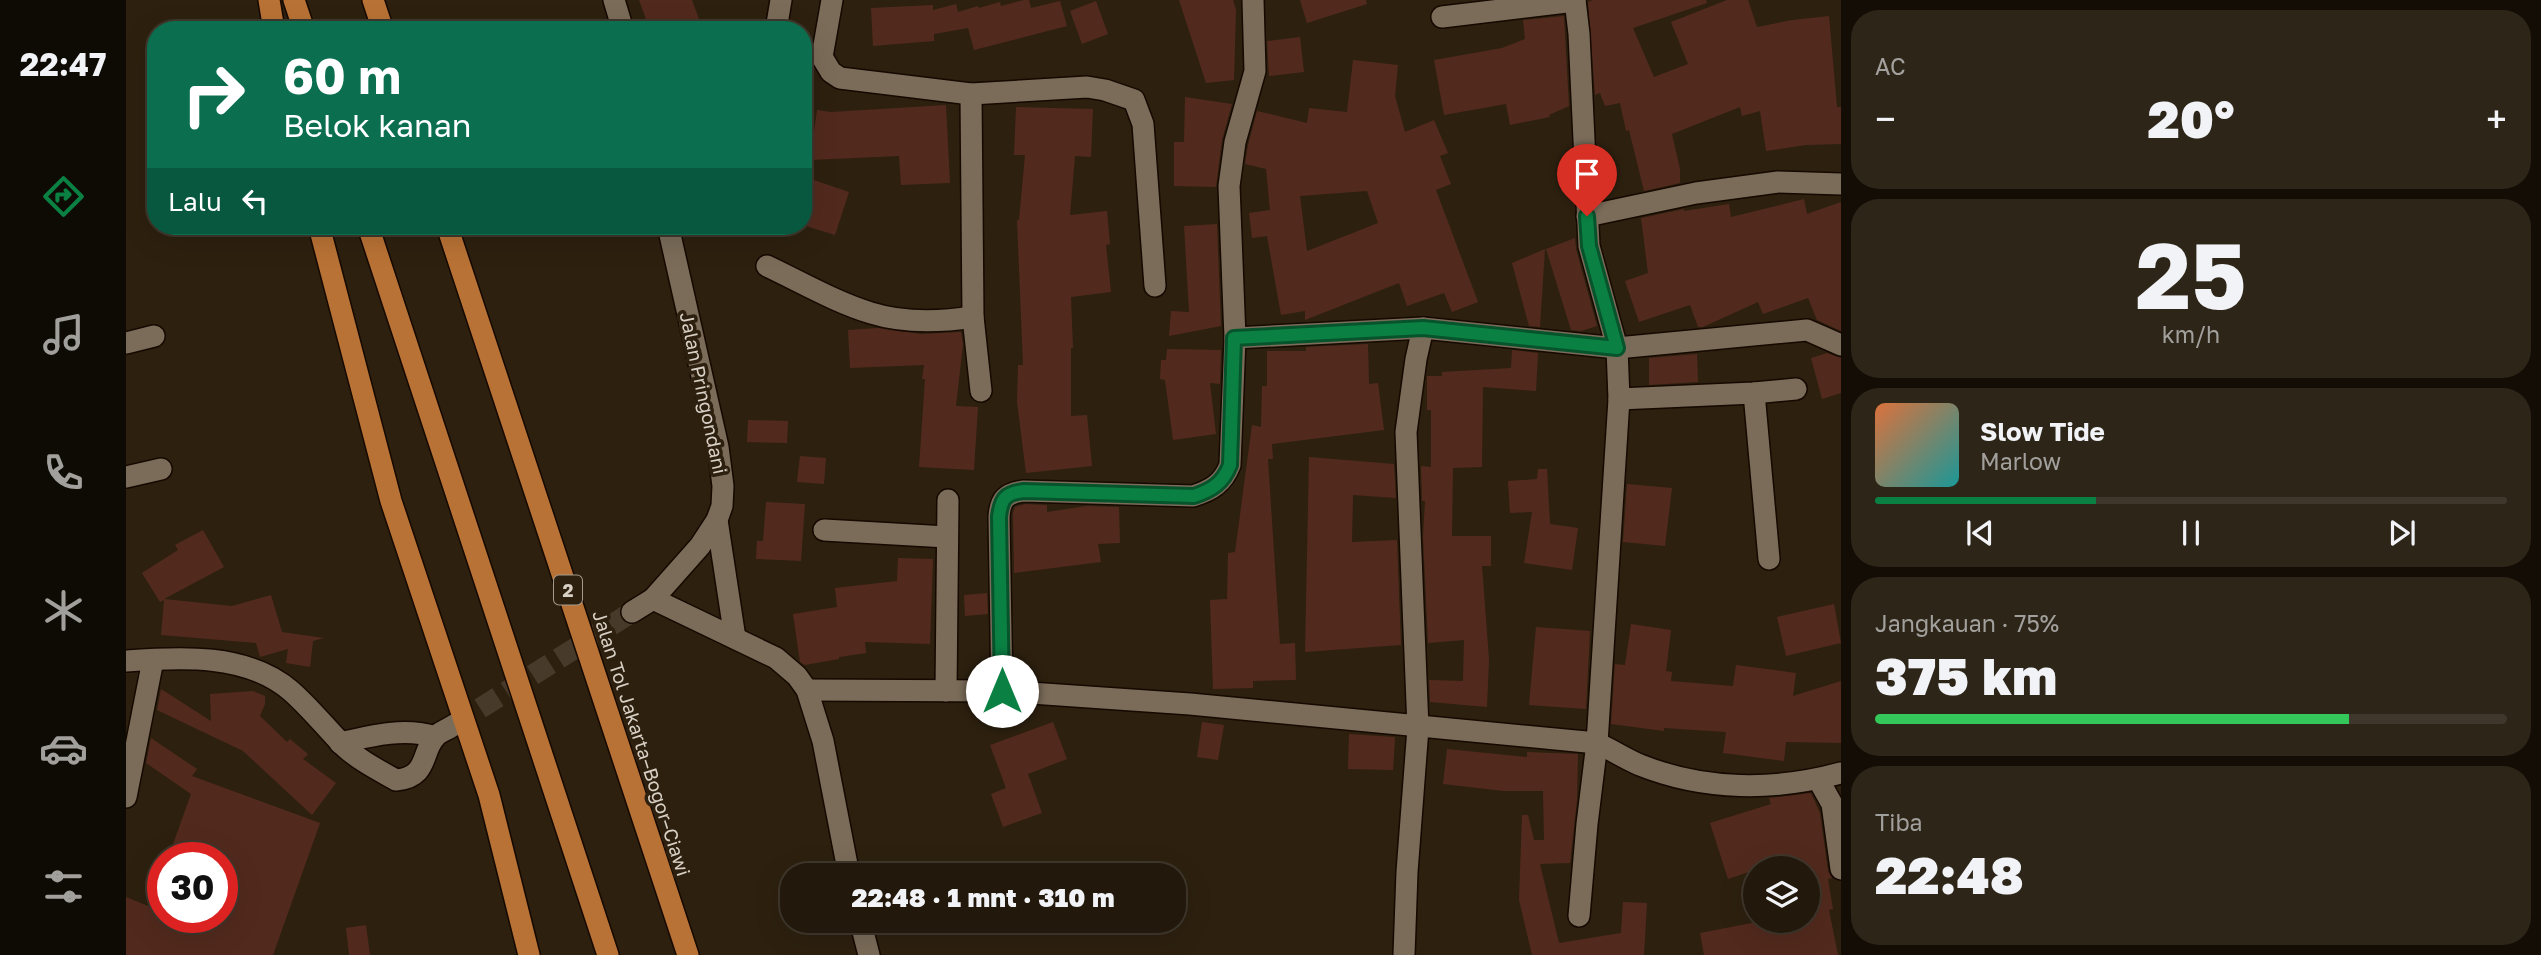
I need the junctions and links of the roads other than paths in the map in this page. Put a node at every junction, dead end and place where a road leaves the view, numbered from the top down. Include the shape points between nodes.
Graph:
1 (269, 0) edge
2 (294, 0) edge
3 (373, 0) edge
4 (614, 0) edge
5 (781, 0) edge
6 (832, 0) edge
7 (1253, 0) edge
8 (1575, 0) edge
9 (1442, 17) dead end
10 (272, 21) edge
11 (301, 21) edge
12 (380, 21) edge
13 (620, 21) edge
14 (778, 21) edge
15 (971, 94) junction
16 (1841, 184) edge
17 (1587, 216) junction
18 (321, 235) edge
19 (371, 235) edge
20 (450, 235) edge
21 (670, 235) edge
22 (767, 266) dead end
23 (1155, 286) dead end
24 (973, 317) junction
25 (1423, 328) junction
26 (154, 336) dead end
27 (1234, 338) junction
28 (126, 343) edge
29 (1841, 345) edge
30 (1617, 348) junction
31 (1796, 389) dead end
32 (981, 391) dead end
33 (1754, 393) junction
34 (1619, 399) junction
35 (161, 469) dead end
36 (126, 477) edge
37 (948, 500) dead end
38 (717, 520) junction
39 (824, 530) dead end
40 (947, 537) junction
41 (1769, 559) dead end
42 (653, 599) junction
43 (632, 612) tunnel mouth
44 (735, 638) junction
45 (153, 660) junction
46 (126, 661) edge
47 (807, 690) junction
48 (946, 691) junction
49 (1002, 691) junction
50 (454, 725) tunnel mouth
51 (1418, 727) junction
52 (435, 737) junction
53 (340, 743) junction
54 (1597, 743) junction
55 (1841, 773) edge
56 (1818, 779) junction
57 (126, 797) edge
58 (847, 863) edge
59 (1841, 869) edge
60 (1579, 916) dead end
61 (863, 933) edge
62 (529, 955) edge
63 (608, 955) edge
64 (688, 955) edge
65 (869, 955) edge
66 (1404, 955) edge

1 - 10 highway
2 - 11 highway
3 - 12 highway
4 - 13 street
5 - 14 street
6 - 15 street via 822,46 822,57 831,72 840,78
7 - 27 street via 1255,71 1234,142 1229,187
8 - 9 street
8 - 17 street
15 - 23 street via 1087,87 1134,100 1143,124
15 - 24 street
16 - 17 street via 1778,183 1696,193
17 - 30 street via 1589,246
18 - 62 highway via 391,501 489,795
19 - 63 highway
20 - 64 highway, Jalan Tol Jakarta–Bogor–Ciawi / 2
21 - 38 street, Jalan Pringondani via 722,466 722,506
22 - 24 street via 873,314 914,320
24 - 32 street
25 - 27 street
25 - 30 street
25 - 51 street via 1406,432
26 - 28 street
27 - 49 street via 1230,465 1217,485 1194,496 1024,491 1007,494 1002,500
29 - 30 street via 1807,330
30 - 34 street
31 - 33 street
33 - 34 street
33 - 41 street
34 - 54 street
35 - 36 street
37 - 40 street
38 - 42 street, Jalan Pringondani
38 - 44 street
39 - 40 street
40 - 48 street
42 - 43 street, Jalan Pringondani
42 - 44 street
44 - 47 street via 776,658
45 - 46 street
45 - 53 street via 227,662 270,677 289,689
45 - 57 street
47 - 48 street
47 - 58 street via 823,741
48 - 49 street
49 - 51 street
50 - 52 street
51 - 54 street
51 - 66 street
52 - 53 street via 422,733 373,735
52 - 53 street via 417,771 396,780
54 - 56 street via 1640,765 1706,782 1748,787
54 - 60 street
55 - 56 street
56 - 59 street via 1832,804
61 - 65 street

